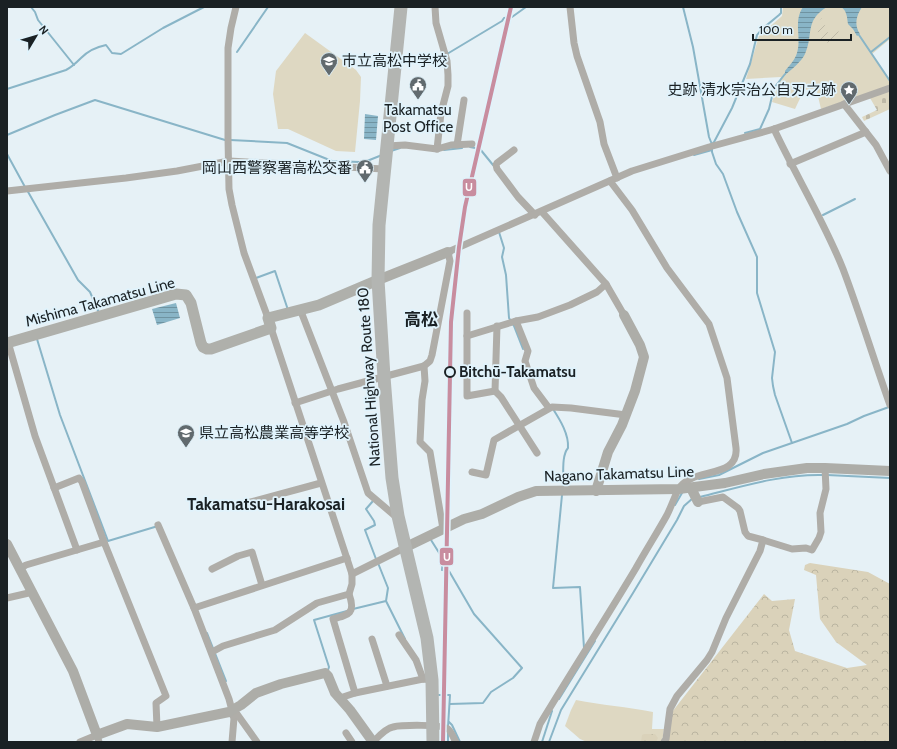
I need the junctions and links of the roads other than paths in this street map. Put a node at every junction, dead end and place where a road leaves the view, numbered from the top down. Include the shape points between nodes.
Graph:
1 (236, 7) edge
2 (402, 7) edge
3 (435, 7) edge
4 (570, 7) edge
5 (890, 88) edge
6 (464, 100) dead end
7 (844, 104) junction
8 (774, 129) junction
9 (866, 132) junction
10 (472, 144) dead end
11 (457, 145) junction
12 (434, 148) junction
13 (514, 150) dead end
14 (387, 151) junction
15 (229, 161) junction
16 (790, 164) junction
17 (384, 169) junction
18 (890, 171) edge
19 (612, 181) junction
20 (7, 191) edge
21 (543, 213) junction
22 (535, 214) junction
23 (448, 252) junction
24 (378, 280) junction
25 (606, 284) junction
26 (300, 310) junction
27 (467, 313) dead end
28 (624, 315) joint
29 (513, 322) junction
30 (270, 323) junction
31 (497, 326) junction
32 (467, 336) junction
33 (8, 342) edge
34 (424, 366) junction
35 (384, 377) junction
36 (495, 391) junction
37 (332, 392) junction
38 (296, 403) junction
39 (890, 405) edge
40 (551, 408) junction
41 (626, 415) junction
42 (519, 426) junction
43 (537, 453) dead end
44 (890, 471) edge
45 (472, 472) dead end
46 (826, 472) junction
47 (321, 483) junction
48 (54, 488) junction
49 (679, 489) junction
50 (596, 491) junction
51 (695, 496) junction
52 (243, 504) dead end
53 (398, 516) junction
54 (159, 526) dead end
55 (443, 529) junction
56 (762, 540) junction
57 (104, 542) junction
58 (7, 544) edge
59 (406, 547) junction
60 (77, 550) junction
61 (347, 558) junction
62 (22, 567) junction
63 (212, 569) dead end
64 (352, 574) junction
65 (262, 585) junction
66 (34, 592) junction
67 (349, 594) junction
68 (7, 598) edge
69 (196, 607) junction
70 (400, 635) dead end
71 (372, 639) dead end
72 (214, 651) junction
73 (428, 679) junction
74 (387, 686) junction
75 (355, 693) junction
76 (340, 698) junction
77 (234, 711) junction
78 (434, 726) junction
79 (157, 728) junction
80 (346, 733) dead end
81 (99, 736) edge
82 (80, 742) edge
83 (232, 742) edge
84 (257, 742) edge
85 (352, 742) edge
86 (373, 742) edge
87 (433, 742) edge
88 (456, 742) edge
89 (534, 742) edge
90 (664, 742) edge

1 - 15 street via 228,48
2 - 14 highway, National Highway Route 180
3 - 12 street via 436,24 445,55 448,86
4 - 19 street via 577,56 600,122
5 - 7 street
6 - 11 street
7 - 8 street
7 - 9 street
8 - 16 street
8 - 19 street via 637,169
9 - 16 street
9 - 18 street via 876,144
10 - 11 street
11 - 12 street
12 - 14 street via 405,145
13 - 22 street via 497,163 497,169
14 - 17 highway, National Highway Route 180
15 - 17 street
15 - 20 street via 170,172
15 - 30 street via 229,189 235,219 244,253
16 - 39 street via 827,234 842,269
17 - 24 highway, National Highway Route 180
19 - 21 street
19 - 49 street via 667,268 708,324 727,378 736,458 718,470 688,479
21 - 22 street
21 - 25 street
22 - 23 street
23 - 24 main road
23 - 34 street via 450,261 432,355
24 - 26 main road, Mishima Takamatsu Line via 319,305
24 - 35 highway, National Highway Route 180
25 - 28 street
25 - 29 street via 597,292 570,305 538,317
26 - 30 main road, Mishima Takamatsu Line
26 - 37 street
27 - 32 street
28 - 41 main road via 644,357
29 - 31 street
29 - 40 street via 528,351 524,361 534,388
30 - 33 main road, Mishima Takamatsu Line via 207,350 201,343 189,298 176,294
30 - 38 street
31 - 32 street
31 - 36 street
32 - 36 street via 467,396
33 - 48 street via 35,436
34 - 35 street
34 - 55 street via 420,442 430,452
35 - 37 street
35 - 53 highway, National Highway Route 180 via 392,478
36 - 42 street
37 - 38 street
37 - 53 street via 368,493
38 - 47 street
40 - 41 street
40 - 42 street
41 - 50 main road via 608,452
42 - 43 street
42 - 45 street via 494,440 486,475
44 - 46 main road, Nagano Takamatsu Line
46 - 51 main road, Nagano Takamatsu Line via 793,470 772,473 725,483
46 - 56 street via 826,489 820,513 820,538 812,550 792,549
47 - 52 street
47 - 61 street
48 - 57 street via 79,478
48 - 60 street
49 - 50 main road, Nagano Takamatsu Line
49 - 51 main road, Nagano Takamatsu Line
49 - 89 street via 664,521 540,724
50 - 55 main road, Nagano Takamatsu Line via 530,492
51 - 56 street via 723,496 740,511 748,536
53 - 59 highway, National Highway Route 180
54 - 69 street
55 - 59 main road, Nagano Takamatsu Line
56 - 90 street via 760,551 712,652 670,708
57 - 60 street
57 - 79 street via 166,696 156,703
58 - 62 main road
59 - 64 street
59 - 73 highway, National Highway Route 180 via 426,638
60 - 62 street
61 - 64 street
61 - 65 street
62 - 66 main road
63 - 65 street via 252,552
64 - 67 street
65 - 69 street
66 - 68 street
66 - 81 main road via 73,671
67 - 72 street via 317,603 275,630
67 - 75 street via 351,610 346,616 333,619
69 - 72 street
70 - 73 street
71 - 74 street
72 - 77 street
73 - 74 street
73 - 78 highway, National Highway Route 180
74 - 75 street
75 - 76 street
76 - 77 main road via 325,673 266,689 253,695
76 - 86 main road
77 - 79 main road
77 - 83 street
77 - 84 street
78 - 86 street via 392,727
78 - 87 highway, National Highway Route 180
78 - 88 street via 449,729
79 - 81 main road via 126,724
80 - 85 street
81 - 82 street

